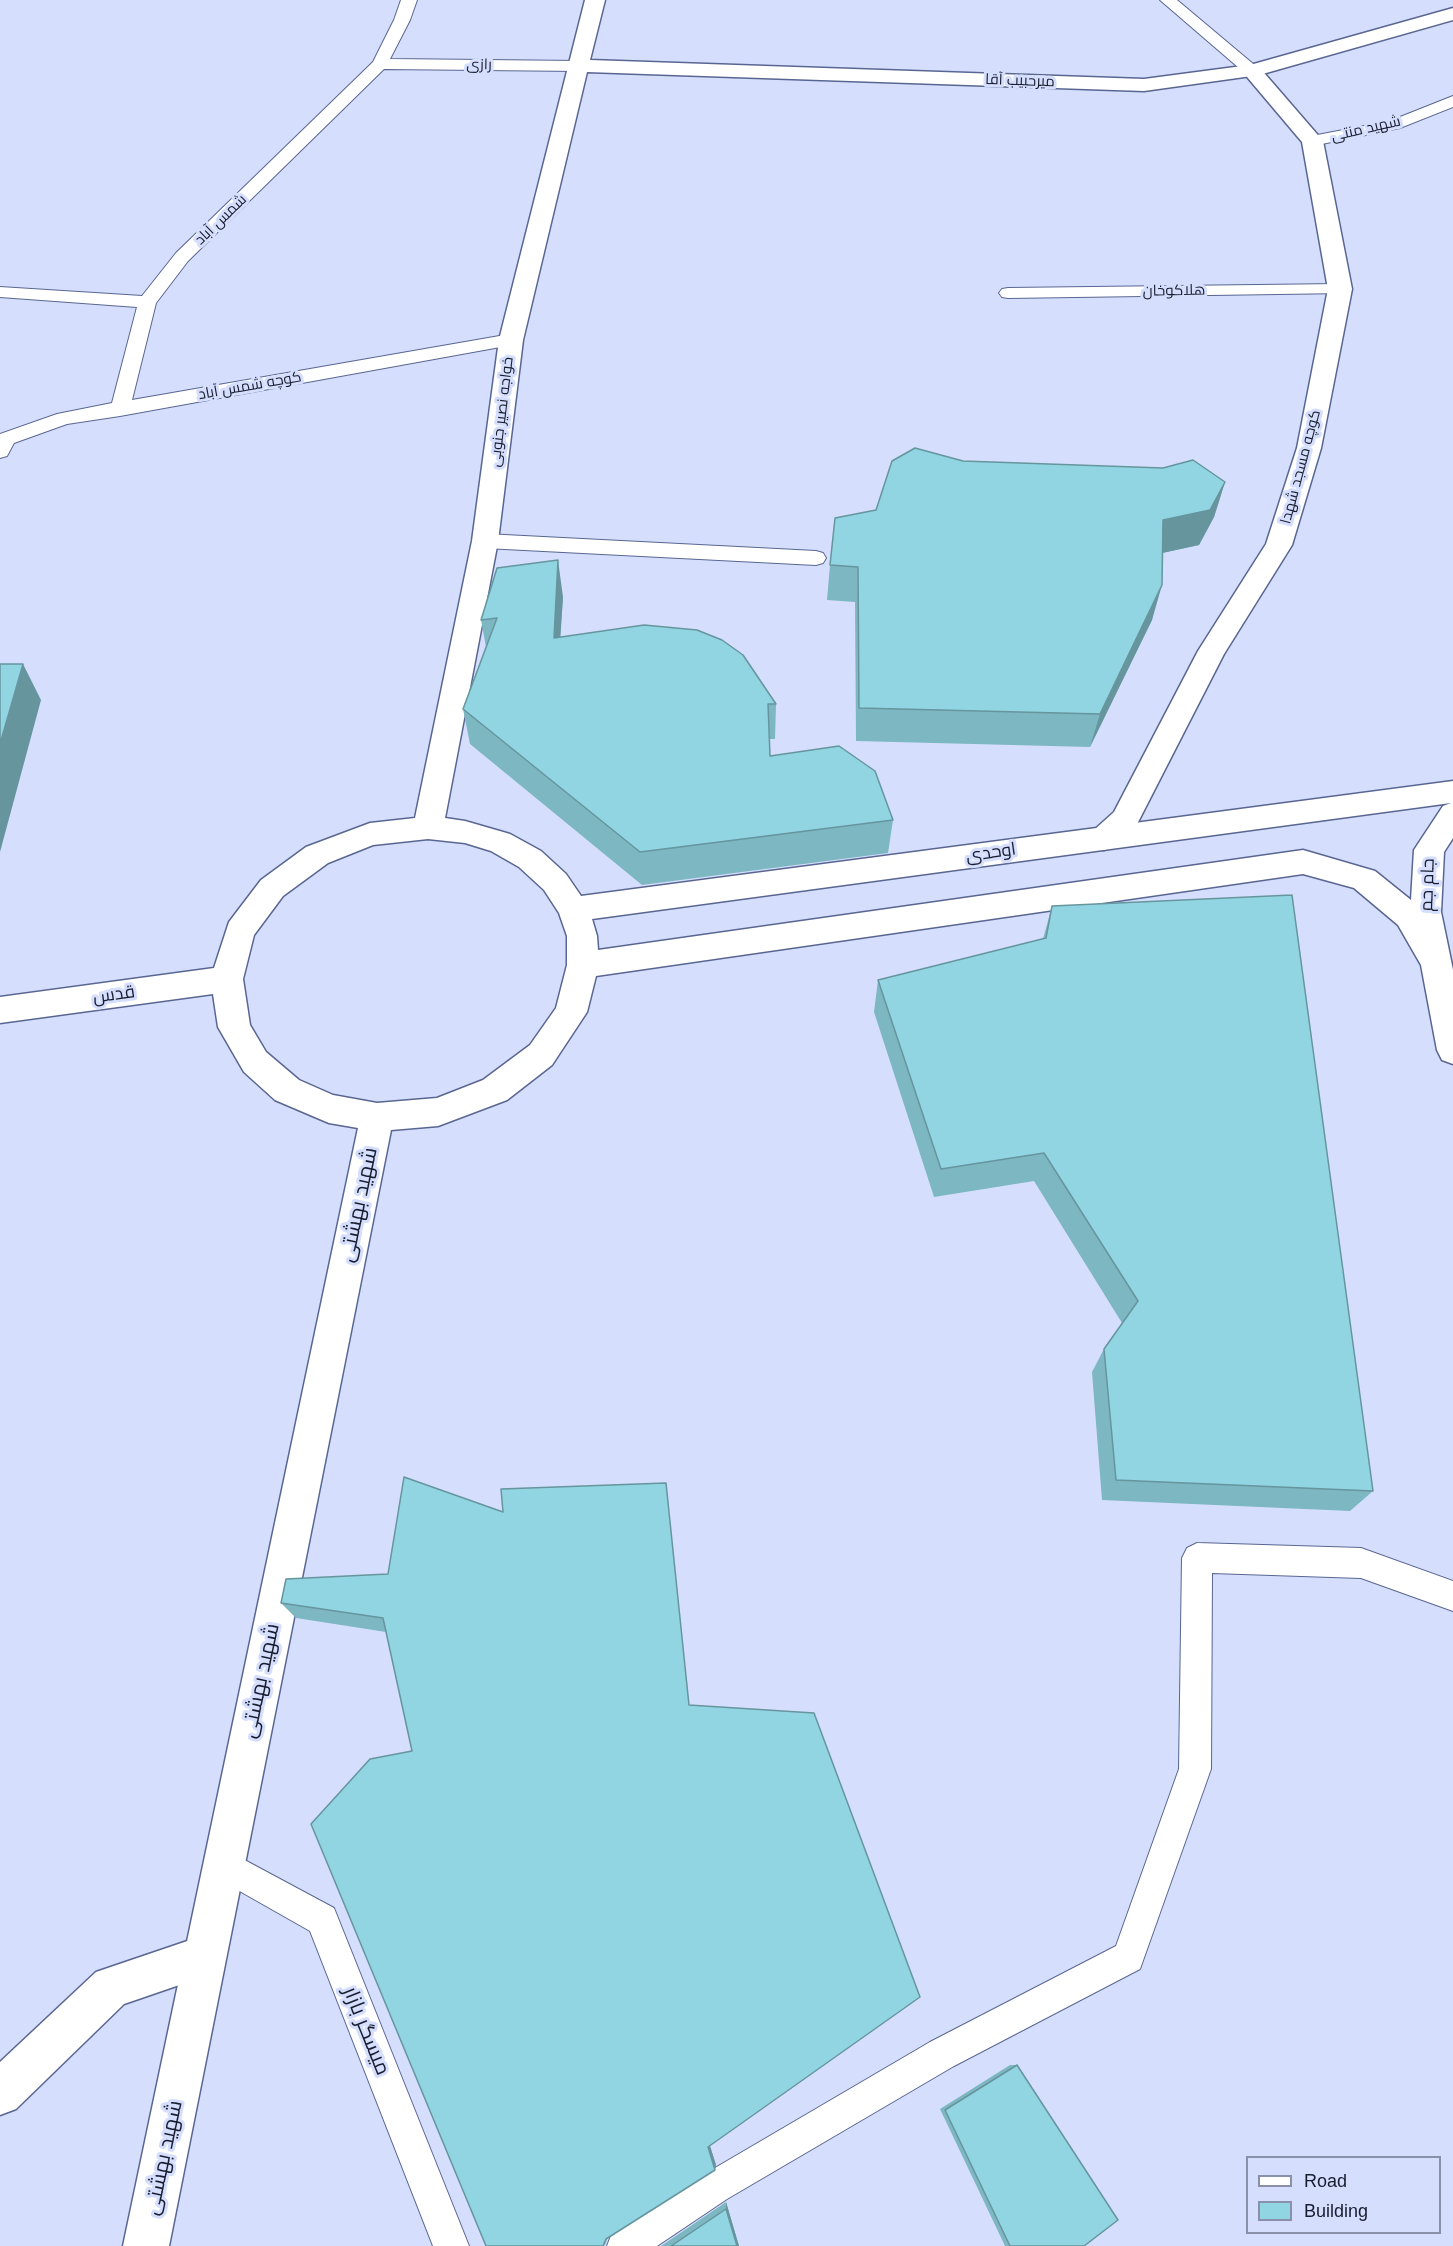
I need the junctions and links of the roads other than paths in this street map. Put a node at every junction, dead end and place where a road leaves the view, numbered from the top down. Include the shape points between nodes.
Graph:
1 (409, 0) edge
2 (595, 0) edge
3 (1168, 0) edge
4 (1453, 14) edge
5 (380, 64) junction
6 (579, 66) junction
7 (1252, 72) junction
8 (1453, 101) edge
9 (1312, 141) junction
10 (1340, 289) junction
11 (0, 292) edge
12 (1008, 293) dead end
13 (147, 302) junction
14 (511, 340) junction
15 (120, 410) junction
16 (0, 452) edge
17 (485, 541) junction
18 (816, 558) dead end
19 (1453, 792) edge
20 (1410, 798) junction
21 (1453, 813) edge
22 (428, 828) junction
23 (1104, 838) junction
24 (573, 909) junction
25 (1435, 962) junction
26 (584, 965) junction
27 (227, 979) junction
28 (0, 1010) edge
29 (1453, 1050) edge
30 (377, 1117) junction
31 (1453, 1596) edge
32 (224, 1865) junction
33 (205, 1956) junction
34 (0, 2093) edge
35 (146, 2246) edge
36 (451, 2246) edge
37 (625, 2246) edge

1 - 5 lane, شمس آباد
2 - 6 street, خواجه نصیر جنوبی
3 - 7 lane
4 - 7 street, میرحبیب آقا
5 - 6 lane, رازی
5 - 13 lane, شمس آباد via 182,257
6 - 7 street, میرحبیب آقا via 1144,85
6 - 14 street, خواجه نصیر جنوبی
7 - 9 street
8 - 9 lane, شهید منتی via 1394,125
9 - 10 street, کوچه مسجد شهدا
10 - 12 lane, هلاکوخان
10 - 23 street, کوچه مسجد شهدا via 1309,448 1280,545 1212,651 1125,820
11 - 13 lane
13 - 15 lane, شمس آباد
14 - 15 lane, کوچه شمس آباد
14 - 17 street, خواجه نصیر جنوبی
15 - 16 lane, کوچه شمس آباد via 64,418 6,439
17 - 18 lane
17 - 22 street, خواجه نصیر جنوبی
19 - 20 street, اوحدی
20 - 21 street, اوحدی
20 - 23 street, اوحدی
21 - 25 street, جام جم via 1429,850 1426,912
22 - 24 street via 465,832 500,842 530,859 555,882
22 - 27 street via 370,834 317,855 272,888 240,930
23 - 24 street, اوحدی
24 - 26 street via 582,936
25 - 26 street, جام جم via 1409,916 1364,879 1303,862
25 - 29 street, جام جم
26 - 30 street via 572,1012 541,1055 495,1090 438,1112
27 - 28 street, قدس
27 - 30 street via 234,1027 255,1062 287,1090 329,1108
30 - 32 street, شهید بهشتی
31 - 37 lane via 1361,1563 1197,1558 1195,1770 1128,1957 942,2054 715,2187
32 - 33 street, شهید بهشتی
32 - 36 lane, میسگر بازار via 322,1920
33 - 34 street via 111,1987
33 - 35 street, شهید بهشتی

